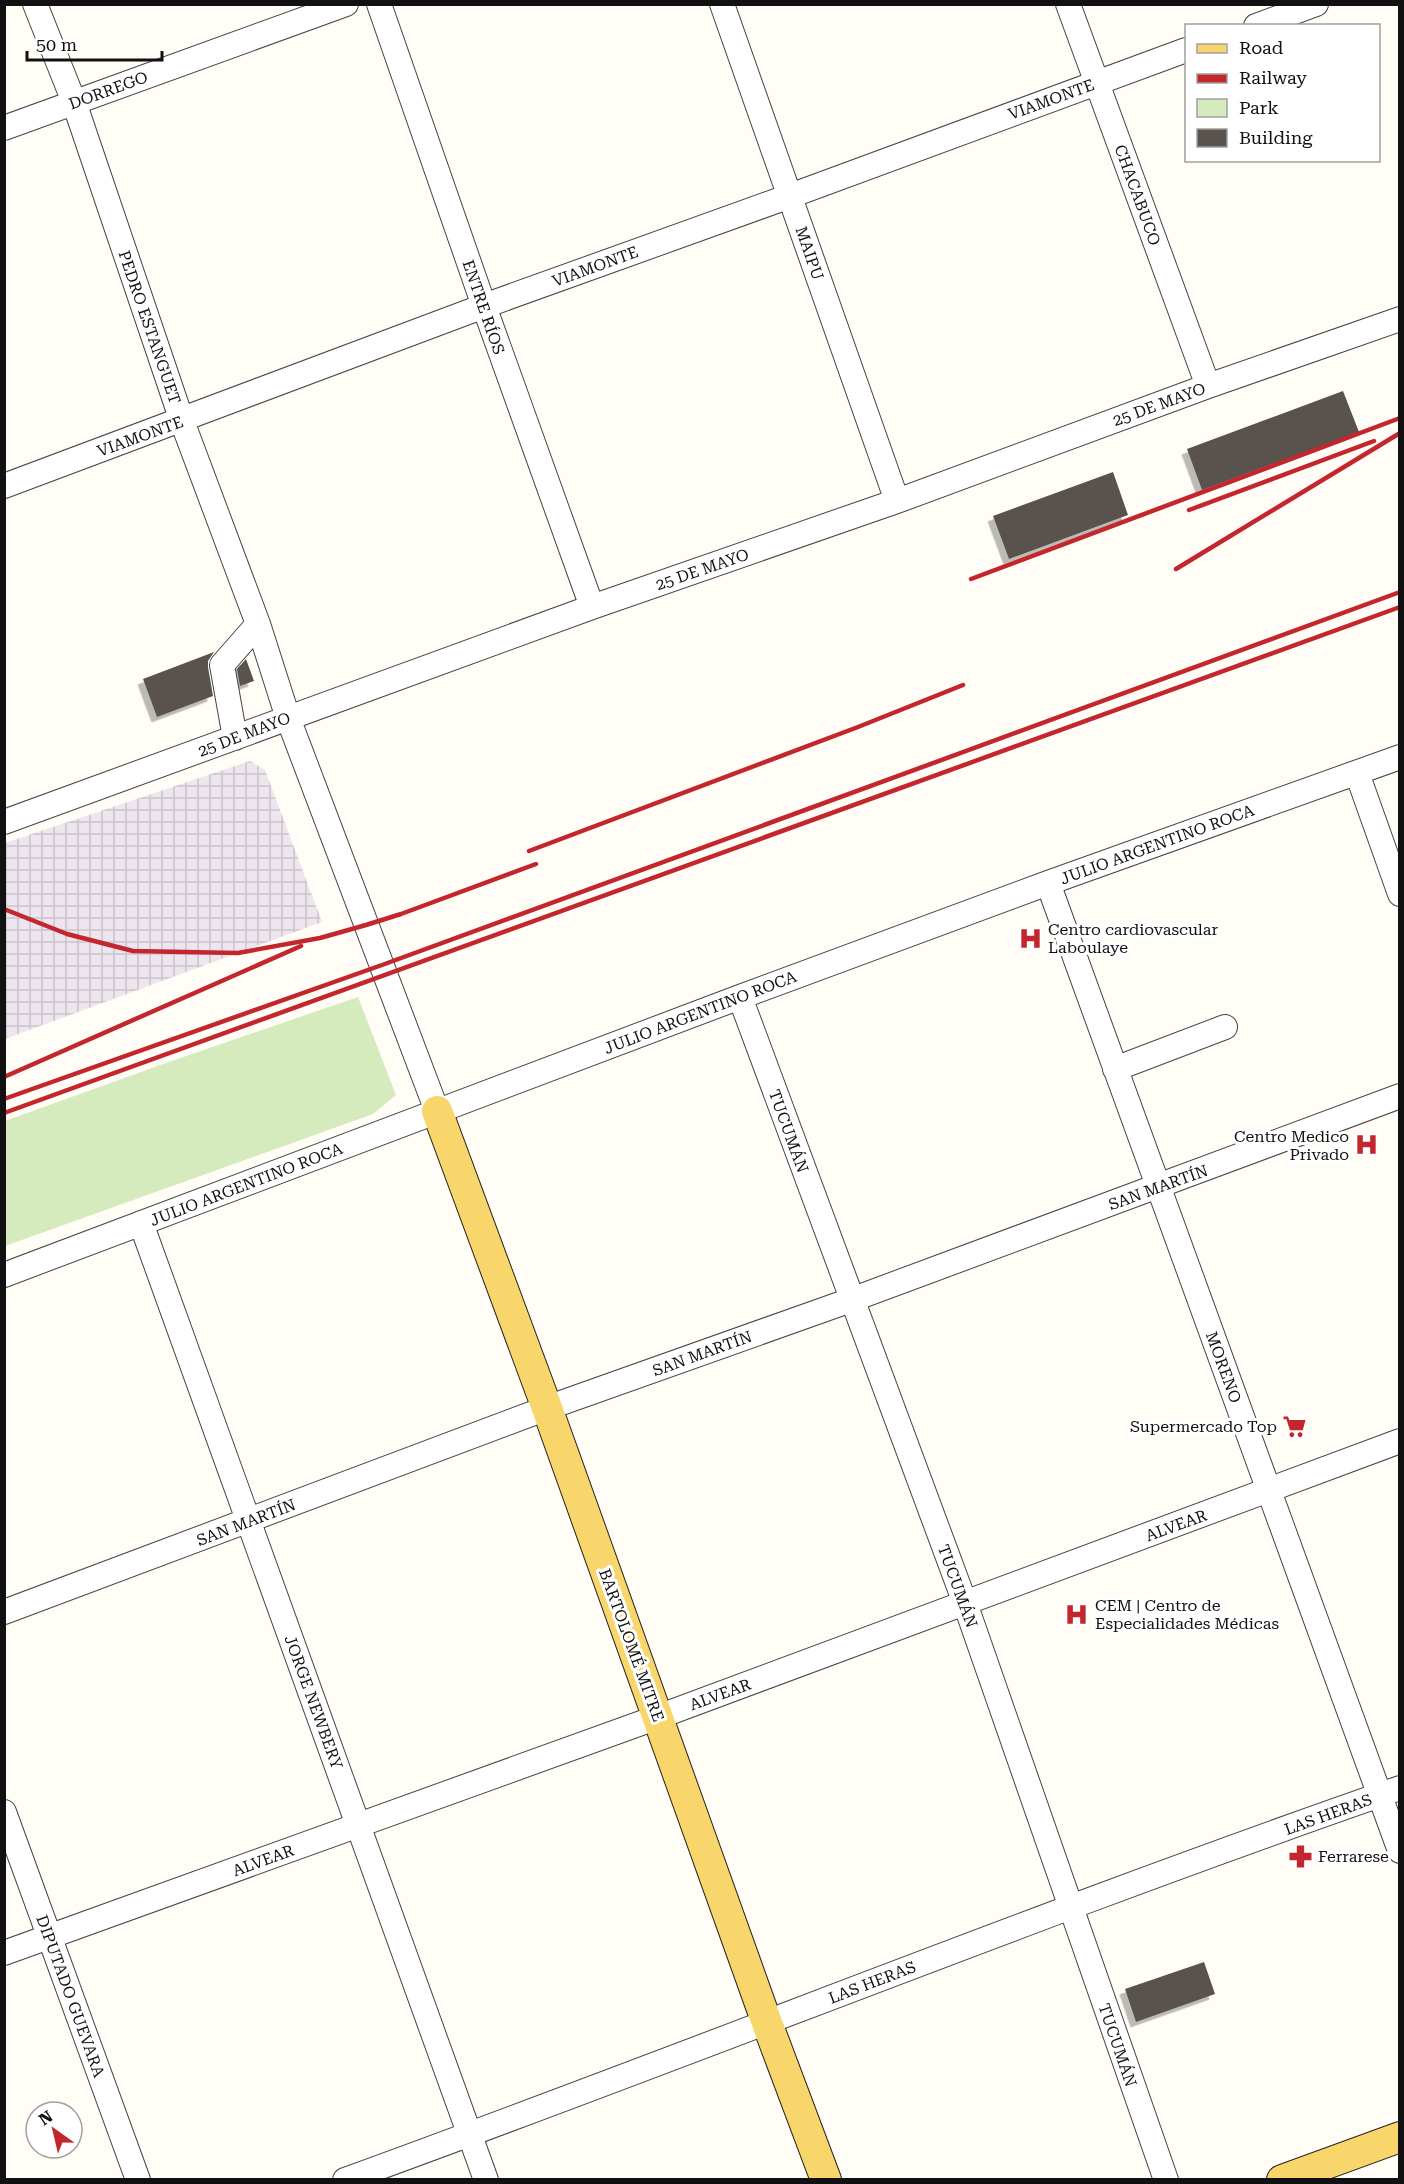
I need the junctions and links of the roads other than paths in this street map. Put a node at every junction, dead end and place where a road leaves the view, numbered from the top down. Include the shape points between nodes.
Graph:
1 (35, 4) edge
2 (346, 4) edge
3 (379, 4) edge
4 (722, 4) edge
5 (1068, 4) edge
6 (1316, 4) edge
7 (1261, 24) edge
8 (1185, 50) edge
9 (1096, 82) junction
10 (74, 102) junction
11 (4, 128) edge
12 (790, 196) junction
13 (484, 306) junction
14 (1400, 319) edge
15 (1208, 386) junction
16 (182, 421) junction
17 (4, 486) edge
18 (897, 501) junction
19 (592, 608) junction
20 (258, 624) junction
21 (288, 718) junction
22 (235, 738) junction
23 (1400, 757) edge
24 (1357, 773) junction
25 (4, 822) edge
26 (1048, 883) junction
27 (1400, 894) edge
28 (740, 997) junction
29 (1224, 1027) dead end
30 (1115, 1069) junction
31 (1400, 1096) edge
32 (437, 1111) junction
33 (1159, 1187) junction
34 (141, 1224) junction
35 (4, 1275) edge
36 (851, 1300) junction
37 (547, 1408) junction
38 (1400, 1441) edge
39 (1269, 1490) junction
40 (249, 1522) junction
41 (965, 1603) junction
42 (4, 1612) edge
43 (658, 1717) junction
44 (1390, 1791) edge
45 (4, 1812) edge
46 (358, 1826) junction
47 (1400, 1851) edge
48 (1070, 1907) junction
49 (50, 1937) junction
50 (4, 1953) edge
51 (766, 2022) junction
52 (470, 2134) junction
53 (1400, 2137) edge
54 (138, 2180) edge
55 (345, 2180) edge
56 (486, 2180) edge
57 (826, 2180) edge
58 (1166, 2180) edge
59 (1282, 2180) edge

1 - 10 street, PEDRO ESTANGUET
2 - 10 street, DORREGO
3 - 13 street, ENTRE RÍOS
4 - 12 street, MAIPU
5 - 9 street, CHACABUCO
6 - 7 street
8 - 9 street, VIAMONTE
9 - 12 street, VIAMONTE
9 - 15 street, CHACABUCO
10 - 11 street, DORREGO
10 - 16 street, PEDRO ESTANGUET
12 - 13 street, VIAMONTE
12 - 18 street, MAIPU
13 - 16 street, VIAMONTE
13 - 19 street, ENTRE RÍOS
14 - 15 street, 25 DE MAYO
15 - 18 street, 25 DE MAYO
16 - 17 street, VIAMONTE
16 - 20 street, PEDRO ESTANGUET
18 - 19 street, 25 DE MAYO
19 - 21 street, 25 DE MAYO
20 - 21 street, PEDRO ESTANGUET
20 - 22 street via 222,665
21 - 22 street, 25 DE MAYO
21 - 32 street, PEDRO ESTANGUET
22 - 25 street, 25 DE MAYO
23 - 24 street, JULIO ARGENTINO ROCA
24 - 26 street, JULIO ARGENTINO ROCA
24 - 27 street
26 - 28 street, JULIO ARGENTINO ROCA
26 - 30 street, MORENO
28 - 32 street, JULIO ARGENTINO ROCA
28 - 36 street, TUCUMÁN
29 - 30 street
30 - 33 street, MORENO
31 - 33 street, SAN MARTÍN
32 - 34 street, JULIO ARGENTINO ROCA
32 - 37 main road, BARTOLOMÉ MITRE
33 - 36 street, SAN MARTÍN
33 - 39 street, MORENO
34 - 35 street, JULIO ARGENTINO ROCA
34 - 40 street, JORGE NEWBERY
36 - 37 street, SAN MARTÍN
36 - 41 street, TUCUMÁN
37 - 40 street, SAN MARTÍN
37 - 43 main road, BARTOLOMÉ MITRE
38 - 39 street, ALVEAR
39 - 41 street, ALVEAR
39 - 44 street, MORENO
40 - 42 street, SAN MARTÍN
40 - 46 street, JORGE NEWBERY
41 - 43 street, ALVEAR
41 - 48 street, TUCUMÁN
43 - 46 street, ALVEAR
43 - 51 main road, BARTOLOMÉ MITRE
44 - 47 street, MORENO
44 - 48 street, LAS HERAS
45 - 49 street, DIPUTADO GUEVARA
46 - 49 street, ALVEAR
46 - 52 street, JORGE NEWBERY
48 - 51 street, LAS HERAS
48 - 58 street, TUCUMÁN
49 - 50 street, ALVEAR
49 - 54 street, DIPUTADO GUEVARA
51 - 52 street, LAS HERAS
51 - 57 main road, BARTOLOMÉ MITRE
52 - 55 street, LAS HERAS
52 - 56 street, JORGE NEWBERY
53 - 59 main road

